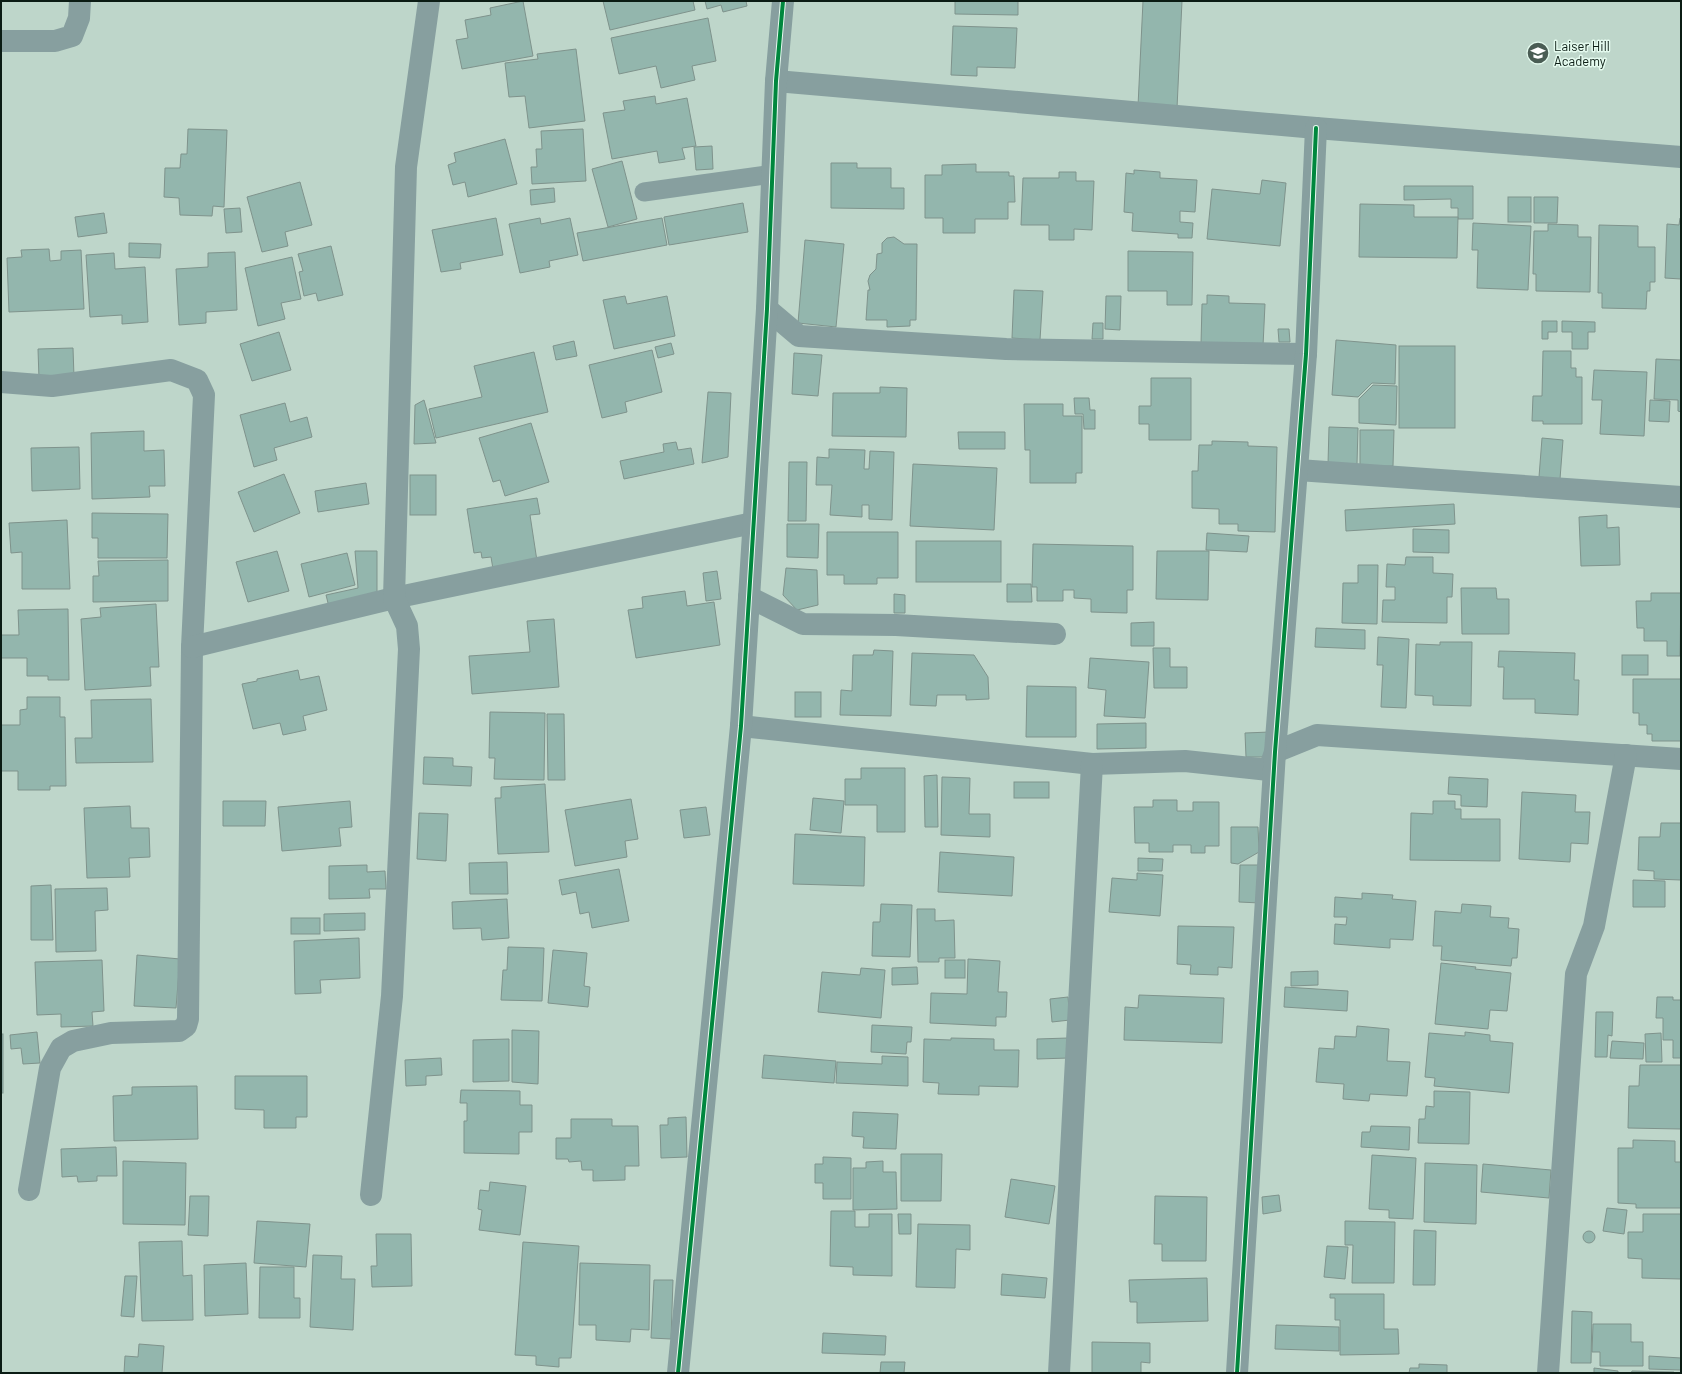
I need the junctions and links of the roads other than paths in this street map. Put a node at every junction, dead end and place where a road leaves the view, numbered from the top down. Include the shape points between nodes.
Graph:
1 (80, 1) edge
2 (429, 1) edge
3 (783, 1) edge
4 (1, 41) edge
5 (776, 81) junction
6 (1316, 128) junction
7 (1681, 157) edge
8 (772, 174) junction
9 (644, 192) dead end
10 (767, 309) junction
11 (1306, 354) junction
12 (1, 382) edge
13 (1298, 470) junction
14 (1681, 497) edge
15 (753, 523) junction
16 (748, 597) junction
17 (394, 598) junction
18 (1055, 634) dead end
19 (192, 647) junction
20 (741, 726) junction
21 (1275, 752) junction
22 (1626, 755) junction
23 (1681, 759) edge
24 (1092, 764) junction
25 (28, 1190) dead end
26 (371, 1194) dead end
27 (678, 1373) edge
28 (1059, 1373) edge
29 (1237, 1373) edge
30 (1548, 1373) edge

1 - 4 street via 79,18 72,36 55,41
2 - 17 street via 406,167
3 - 5 street
5 - 6 street
5 - 8 street
6 - 7 street
6 - 11 street
8 - 9 lane
8 - 10 street
10 - 11 street via 799,336 1006,349
10 - 15 street
11 - 13 street
12 - 19 street via 52,386 171,370 197,380 204,394
13 - 14 street
13 - 21 street
15 - 16 street
15 - 17 street
16 - 18 street via 803,624 896,625
16 - 20 street
17 - 19 street
17 - 26 street via 407,626 409,649 392,996
19 - 25 street via 186,1026 179,1031 112,1033 73,1040 61,1048 50,1068
20 - 24 street
20 - 27 street
21 - 22 street via 1317,735
21 - 24 street via 1269,770 1185,761
21 - 29 street
22 - 23 street
22 - 30 street via 1594,926 1576,974
24 - 28 street

